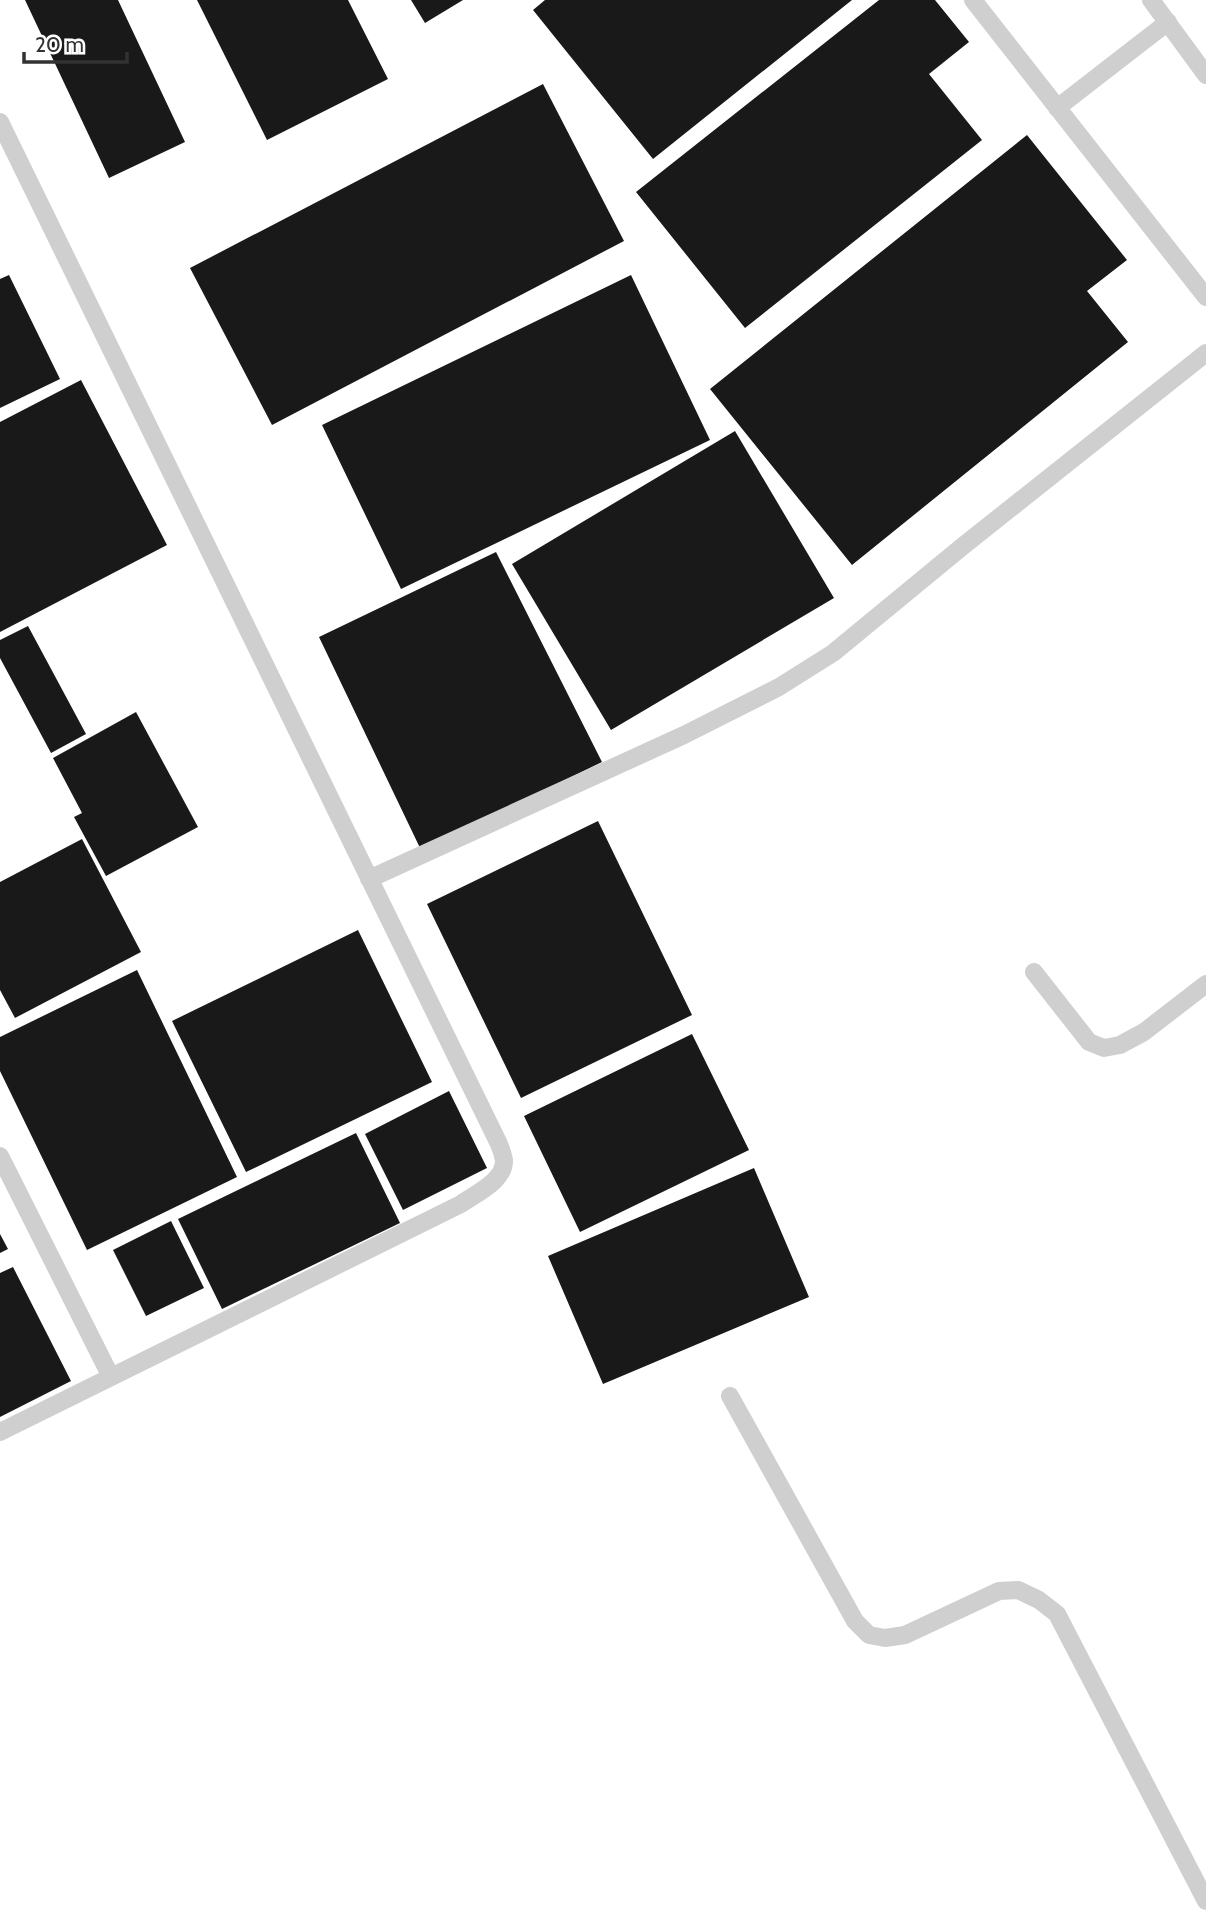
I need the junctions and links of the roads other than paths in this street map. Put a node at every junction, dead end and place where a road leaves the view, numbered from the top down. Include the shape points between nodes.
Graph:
1 (973, 0) edge
2 (1152, 0) edge
3 (1168, 22) junction
4 (1206, 75) edge
5 (1058, 108) junction
6 (0, 122) edge
7 (1206, 297) edge
8 (1206, 353) edge
9 (369, 879) junction
10 (1034, 972) dead end
11 (1206, 984) edge
12 (0, 1156) edge
13 (111, 1377) junction
14 (730, 1396) dead end
15 (0, 1432) edge
16 (1206, 1901) edge

1 - 5 lane
2 - 3 lane
3 - 4 lane
3 - 5 lane
5 - 7 lane
6 - 9 lane
8 - 9 lane via 833,653 779,687
9 - 13 lane via 499,1143 504,1162 501,1174 461,1204
10 - 11 lane via 1090,1042 1104,1048 1144,1032
12 - 13 lane
13 - 15 lane
14 - 16 lane via 855,1621 869,1635 905,1635 999,1591 1018,1590 1057,1614

